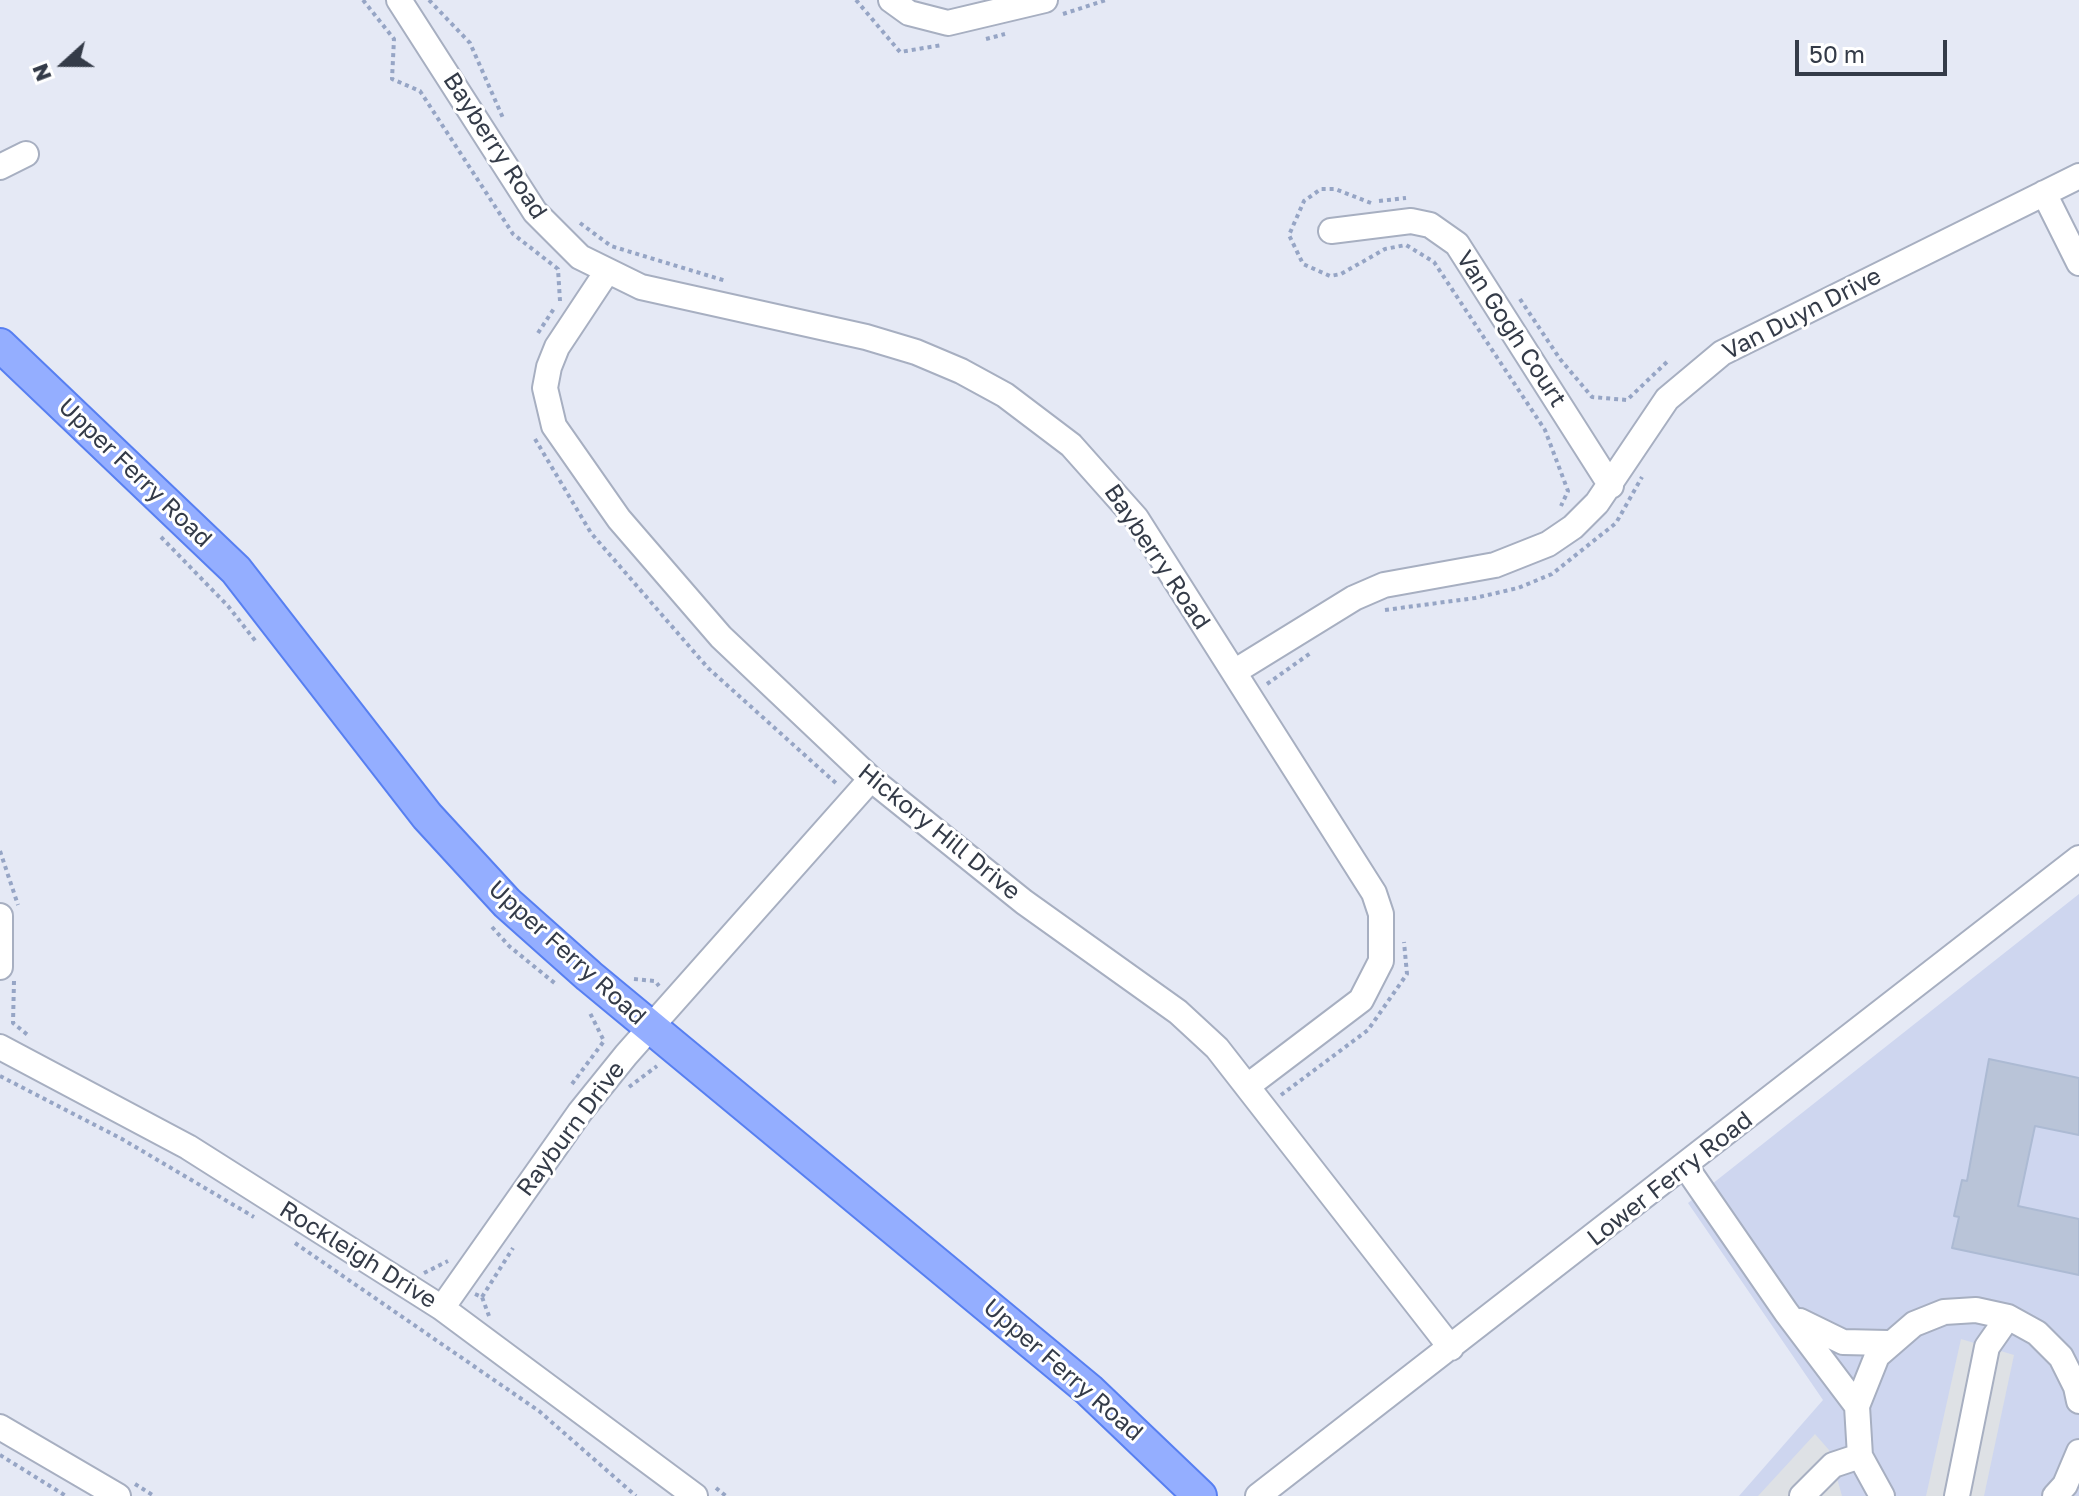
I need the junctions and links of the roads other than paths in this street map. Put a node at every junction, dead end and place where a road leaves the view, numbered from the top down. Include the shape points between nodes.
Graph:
1 (399, 0) edge
2 (891, 0) edge
3 (1045, 0) edge
4 (26, 154) dead end
5 (0, 167) edge
6 (2079, 176) edge
7 (2044, 193) junction
8 (1331, 231) dead end
9 (2079, 263) edge
10 (606, 273) junction
11 (0, 345) edge
12 (1611, 486) junction
13 (1234, 672) junction
14 (871, 779) junction
15 (2076, 867) edge
16 (9, 913) edge
17 (8, 966) edge
18 (663, 1037) junction
19 (0, 1047) edge
20 (1249, 1085) junction
21 (1686, 1167) junction
22 (442, 1308) junction
23 (1786, 1312) junction
24 (2008, 1317) junction
25 (1888, 1343) junction
26 (1451, 1348) junction
27 (2079, 1401) edge
28 (1857, 1406) junction
29 (0, 1427) edge
30 (2079, 1452) edge
31 (1860, 1456) junction
32 (118, 1496) edge
33 (695, 1496) edge
34 (1200, 1496) edge
35 (1258, 1496) edge
36 (1802, 1496) edge
37 (1882, 1496) edge
38 (1957, 1496) edge
39 (2055, 1496) edge

1 - 10 street, Bayberry Road via 535,212 580,257
2 - 3 street via 909,13 948,23
4 - 5 street
6 - 7 street, Van Duyn Drive
7 - 9 street
7 - 12 street, Van Duyn Drive via 1722,353 1667,399
8 - 12 street, Van Gogh Court via 1411,221 1445,232
10 - 13 street, Bayberry Road via 641,287 903,348 1005,395 1071,445 1106,480
10 - 14 street, Hickory Hill Drive via 549,367 545,388 554,426 619,519 689,602 787,703
11 - 18 main road, Upper Ferry Road via 236,570 475,870
12 - 13 street, Van Duyn Drive via 1573,527 1548,544 1495,565 1384,585
13 - 20 street, Bayberry Road via 1374,893 1384,937 1381,961 1361,1000
14 - 18 street, Rayburn Drive
14 - 20 street, Hickory Hill Drive via 1024,902 1178,1012
15 - 21 street, Lower Ferry Road
16 - 17 street
18 - 22 street, Rayburn Drive via 580,1112
18 - 34 main road, Upper Ferry Road via 1089,1390
19 - 22 street, Rockleigh Drive via 188,1147
20 - 26 street, Hickory Hill Drive
21 - 23 street
21 - 26 street, Lower Ferry Road
22 - 33 street, Rockleigh Drive
23 - 25 street via 1843,1342
23 - 28 street
24 - 25 street via 1976,1310 1944,1312 1914,1324
24 - 27 street via 2037,1333 2061,1357
24 - 38 street via 1987,1347
25 - 28 street via 1868,1372
26 - 35 street, Lower Ferry Road
28 - 31 street
29 - 32 street
30 - 39 street
31 - 36 street via 1833,1465
31 - 37 street

